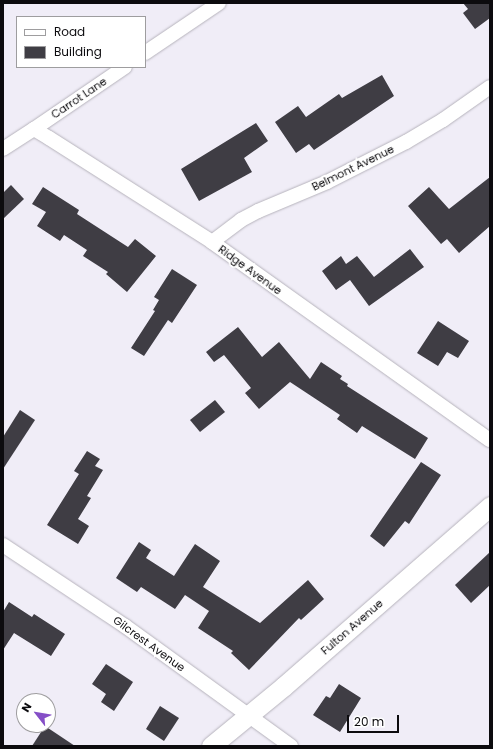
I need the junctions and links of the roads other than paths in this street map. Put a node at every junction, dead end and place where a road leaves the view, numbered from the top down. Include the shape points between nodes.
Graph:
1 (219, 3) edge
2 (146, 52) edge
3 (124, 68) edge
4 (490, 87) edge
5 (34, 129) junction
6 (3, 149) edge
7 (212, 242) junction
8 (490, 440) edge
9 (490, 506) edge
10 (3, 545) edge
11 (248, 716) junction
12 (211, 746) edge
13 (292, 746) edge

1 - 2 street
3 - 5 street, Carrot Lane
4 - 7 street, Belmont Avenue via 406,142 327,182 258,211 241,220
5 - 6 street
5 - 7 street, Ridge Avenue
7 - 8 street, Ridge Avenue
9 - 11 street, Fulton Avenue
10 - 11 street, Gilcrest Avenue via 118,621
11 - 12 street, Fulton Avenue
11 - 13 street, Gilcrest Avenue

